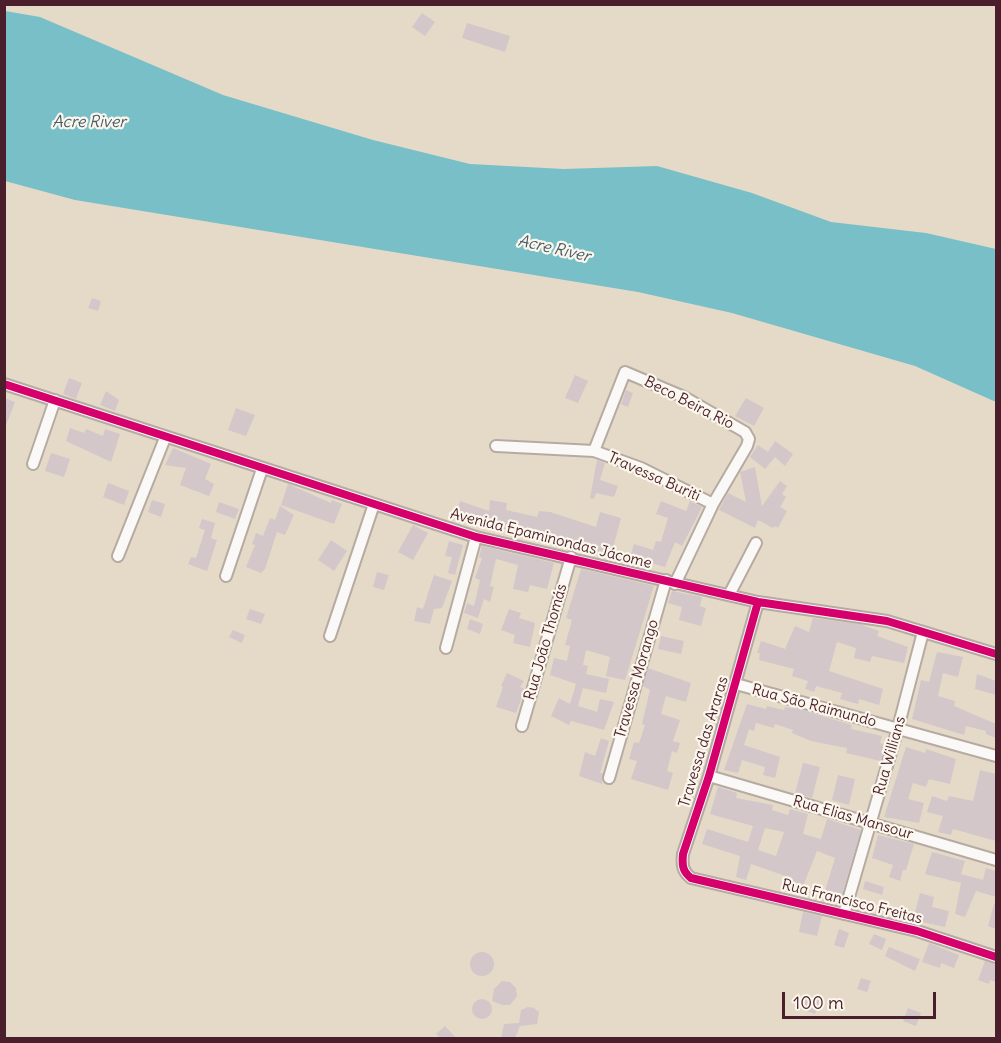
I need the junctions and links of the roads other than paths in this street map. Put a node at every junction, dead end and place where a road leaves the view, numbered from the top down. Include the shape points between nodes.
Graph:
1 (625, 372) joint
2 (4, 384) edge
3 (55, 400) junction
4 (165, 438) junction
5 (749, 439) joint
6 (496, 446) dead end
7 (594, 451) junction
8 (33, 464) dead end
9 (262, 469) junction
10 (374, 504) junction
11 (713, 504) junction
12 (476, 537) junction
13 (756, 543) dead end
14 (118, 556) dead end
15 (571, 557) junction
16 (226, 576) dead end
17 (670, 582) junction
18 (729, 595) junction
19 (758, 602) junction
20 (923, 632) junction
21 (330, 636) dead end
22 (446, 648) dead end
23 (996, 654) edge
24 (736, 684) junction
25 (522, 726) dead end
26 (898, 728) junction
27 (996, 756) edge
28 (709, 776) junction
29 (609, 778) dead end
30 (871, 824) junction
31 (996, 860) edge
32 (700, 879) joint
33 (844, 914) junction
34 (996, 957) edge

1 - 5 street, Beco Beira Rio via 684,398 745,432
1 - 7 street, Travessa Buriti
2 - 3 street, Avenida Epaminondas Jácome
3 - 4 street, Avenida Epaminondas Jácome
3 - 8 street
4 - 9 street, Avenida Epaminondas Jácome
4 - 14 street
5 - 11 street, Travessa Morango
6 - 7 street, Travessa Buriti
7 - 11 street, Travessa Buriti via 641,468
9 - 10 street, Avenida Epaminondas Jácome
9 - 16 street
10 - 12 street, Avenida Epaminondas Jácome
10 - 21 street
11 - 17 street, Travessa Morango
12 - 15 street, Avenida Epaminondas Jácome
12 - 22 street
13 - 18 street
15 - 17 street, Avenida Epaminondas Jácome
15 - 25 street, Rua João Thomás
17 - 18 street, Avenida Epaminondas Jácome
17 - 29 street, Travessa Morango
18 - 19 street, Avenida Epaminondas Jácome
19 - 20 street, Avenida Epaminondas Jácome via 844,613
19 - 24 street, Travessa das Araras
20 - 23 street, Avenida Epaminondas Jácome
20 - 26 street, Rua Willians
24 - 26 street, Rua São Raimundo
24 - 28 street, Travessa das Araras
26 - 27 street, Rua São Raimundo
26 - 30 street, Rua Willians
28 - 30 street, Rua Elias Mansour
28 - 32 street, Travessa das Araras via 683,854 686,874
30 - 31 street, Rua Elias Mansour
30 - 33 street, Rua Willians
32 - 33 street, Rua Francisco Freitas
33 - 34 street, Rua Francisco Freitas via 917,931

